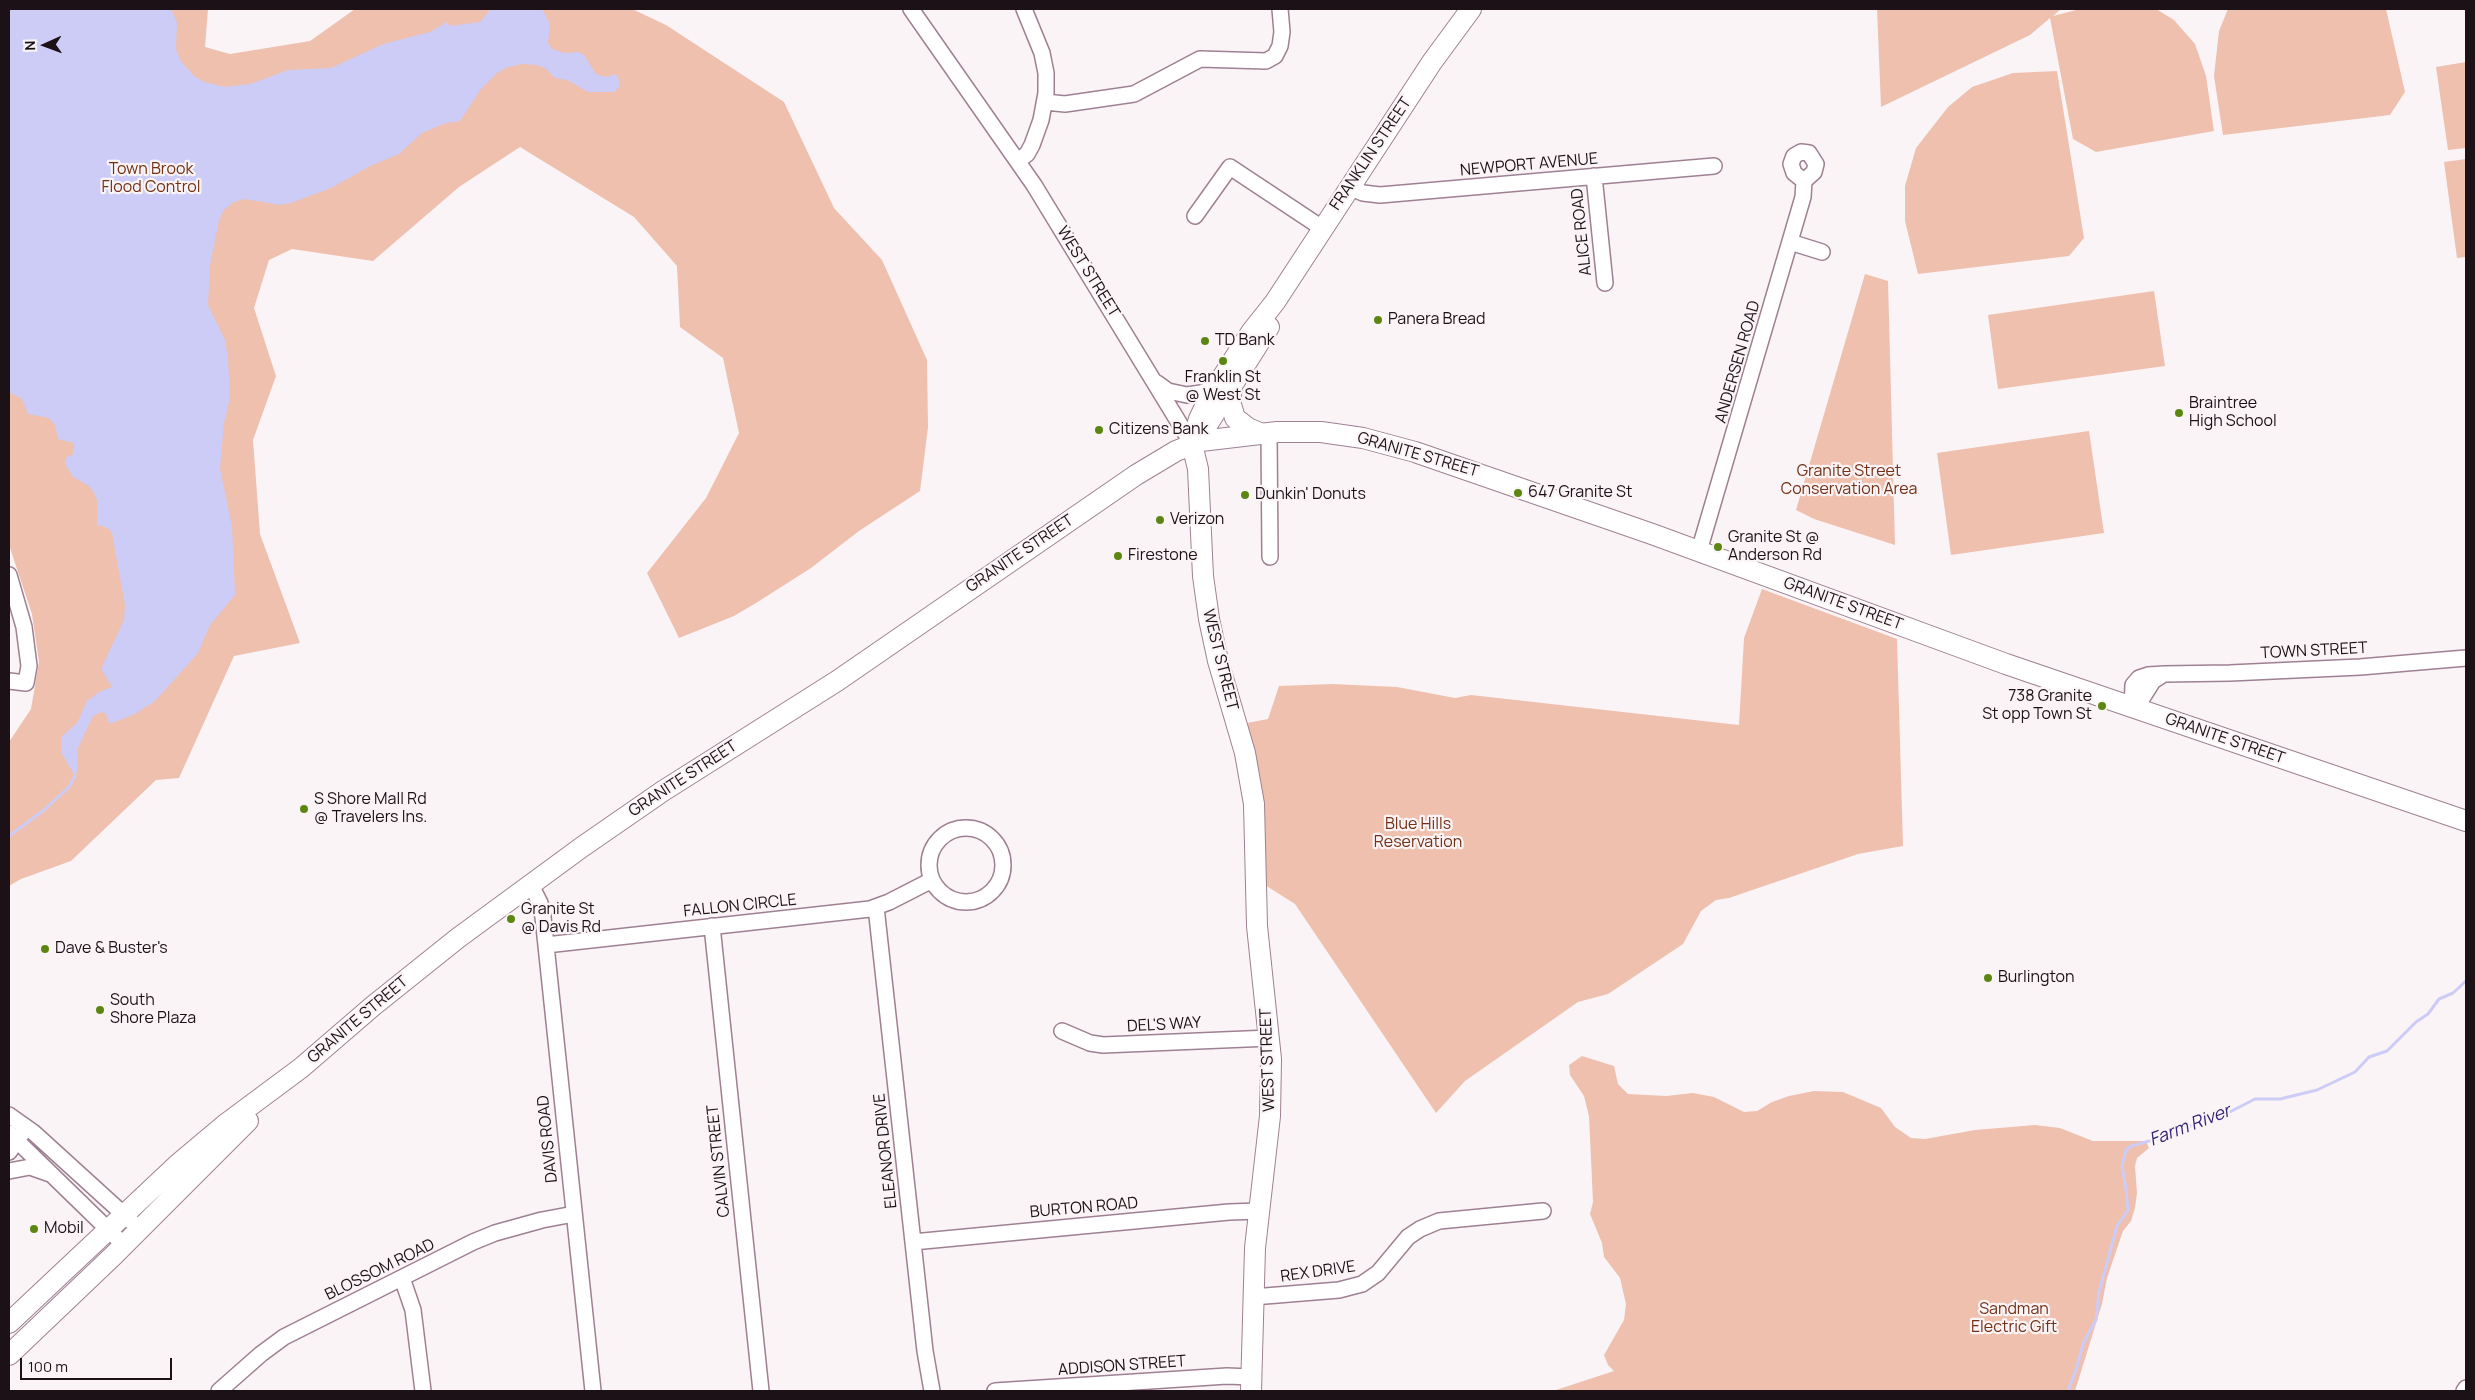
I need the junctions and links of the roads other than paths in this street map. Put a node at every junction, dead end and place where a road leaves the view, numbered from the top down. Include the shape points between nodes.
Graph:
1 (911, 9) edge
2 (1024, 9) edge
3 (1280, 9) edge
4 (1471, 9) edge
5 (1045, 102) junction
6 (1018, 161) junction
7 (1714, 166) dead end
8 (1594, 176) junction
9 (1804, 181) dead end
10 (1349, 187) junction
11 (1195, 216) dead end
12 (1322, 228) junction
13 (1790, 242) junction
14 (1822, 252) dead end
15 (1605, 283) dead end
16 (1156, 382) junction
17 (1224, 387) junction
18 (1265, 433) junction
19 (1192, 444) junction
20 (1699, 551) junction
21 (1270, 557) dead end
22 (9, 575) edge
23 (2466, 658) edge
24 (9, 681) edge
25 (2132, 707) junction
26 (2466, 821) edge
27 (932, 880) junction
28 (531, 885) junction
29 (876, 907) junction
30 (712, 926) junction
31 (546, 945) junction
32 (1062, 1031) dead end
33 (1270, 1038) junction
34 (300, 1068) junction
35 (9, 1116) edge
36 (26, 1126) junction
37 (11, 1142) edge
38 (9, 1171) edge
39 (56, 1177) junction
40 (1259, 1211) junction
41 (1543, 1211) dead end
42 (123, 1214) junction
43 (574, 1214) junction
44 (108, 1228) junction
45 (139, 1229) junction
46 (913, 1242) junction
47 (124, 1245) junction
48 (402, 1278) junction
49 (1253, 1297) junction
50 (9, 1323) edge
51 (9, 1355) edge
52 (1251, 1384) edge
53 (219, 1391) edge
54 (422, 1391) edge
55 (593, 1391) edge
56 (761, 1391) edge
57 (932, 1391) edge
58 (995, 1391) edge

1 - 6 street, WEST STREET
2 - 5 street via 1042,53 1046,73
3 - 5 street via 1282,40 1271,59 1261,62 1200,59 1134,94 1065,104
4 - 10 main road, FRANKLIN STREET
5 - 6 street via 1032,145
6 - 16 street, WEST STREET
7 - 8 street, NEWPORT AVENUE
8 - 10 street, NEWPORT AVENUE via 1380,195
8 - 15 street, ALICE ROAD
9 - 13 street, ANDERSEN ROAD via 1803,197
10 - 12 main road, FRANKLIN STREET
11 - 12 street via 1230,168
12 - 17 main road, FRANKLIN STREET via 1275,302 1267,331
13 - 14 street
13 - 20 street, ANDERSEN ROAD
16 - 17 street via 1168,391 1186,395
16 - 19 street, WEST STREET
17 - 18 main road via 1235,418 1248,428
17 - 19 main road, FRANKLIN STREET via 1212,419
18 - 19 main road, GRANITE STREET
18 - 20 main road, GRANITE STREET via 1330,433 1390,444
18 - 21 street
19 - 28 main road, GRANITE STREET via 1136,474 838,681 664,791
19 - 33 main road, WEST STREET via 1198,469 1203,576 1209,619 1242,743 1254,804 1256,926
20 - 25 main road, GRANITE STREET
22 - 24 street via 27,643 29,666 26,683
23 - 25 street, TOWN STREET via 2360,667 2143,676 2136,681 2131,696
25 - 26 main road, GRANITE STREET
27 - 27 street via 941,893 955,900 980,900 1000,882 1004,867 1001,852 993,839 980,830 955,829 941,837 932,850 929,865
27 - 29 street, FALLON CIRCLE
28 - 31 street, DAVIS ROAD via 542,910
28 - 34 main road, GRANITE STREET via 405,980
29 - 30 street, FALLON CIRCLE
29 - 46 street, ELEANOR DRIVE
30 - 31 street, FALLON CIRCLE
30 - 56 street, CALVIN STREET
31 - 43 street, DAVIS ROAD
32 - 33 street, DEL'S WAY via 1090,1043 1109,1045
33 - 40 main road, WEST STREET via 1271,1110
34 - 42 main road, GRANITE STREET via 227,1123
34 - 45 main road, GRANITE STREET
35 - 36 street
36 - 37 street
36 - 42 street
37 - 39 street
38 - 39 street via 30,1167
39 - 44 street
40 - 46 street, BURTON ROAD
40 - 49 main road, WEST STREET
41 - 49 street, REX DRIVE via 1439,1221 1408,1237 1378,1273 1362,1284 1339,1290
42 - 44 main road, GRANITE STREET
42 - 45 street
43 - 48 street, BLOSSOM ROAD via 488,1236
43 - 55 street, DAVIS ROAD
44 - 47 street
44 - 50 main road, GRANITE STREET
45 - 47 main road, GRANITE STREET
46 - 57 street, ELEANOR DRIVE
47 - 51 main road, GRANITE STREET
48 - 53 street, BLOSSOM ROAD via 284,1337
48 - 54 street via 414,1310
49 - 52 main road, WEST STREET
52 - 58 street, ADDISON STREET via 1227,1376

